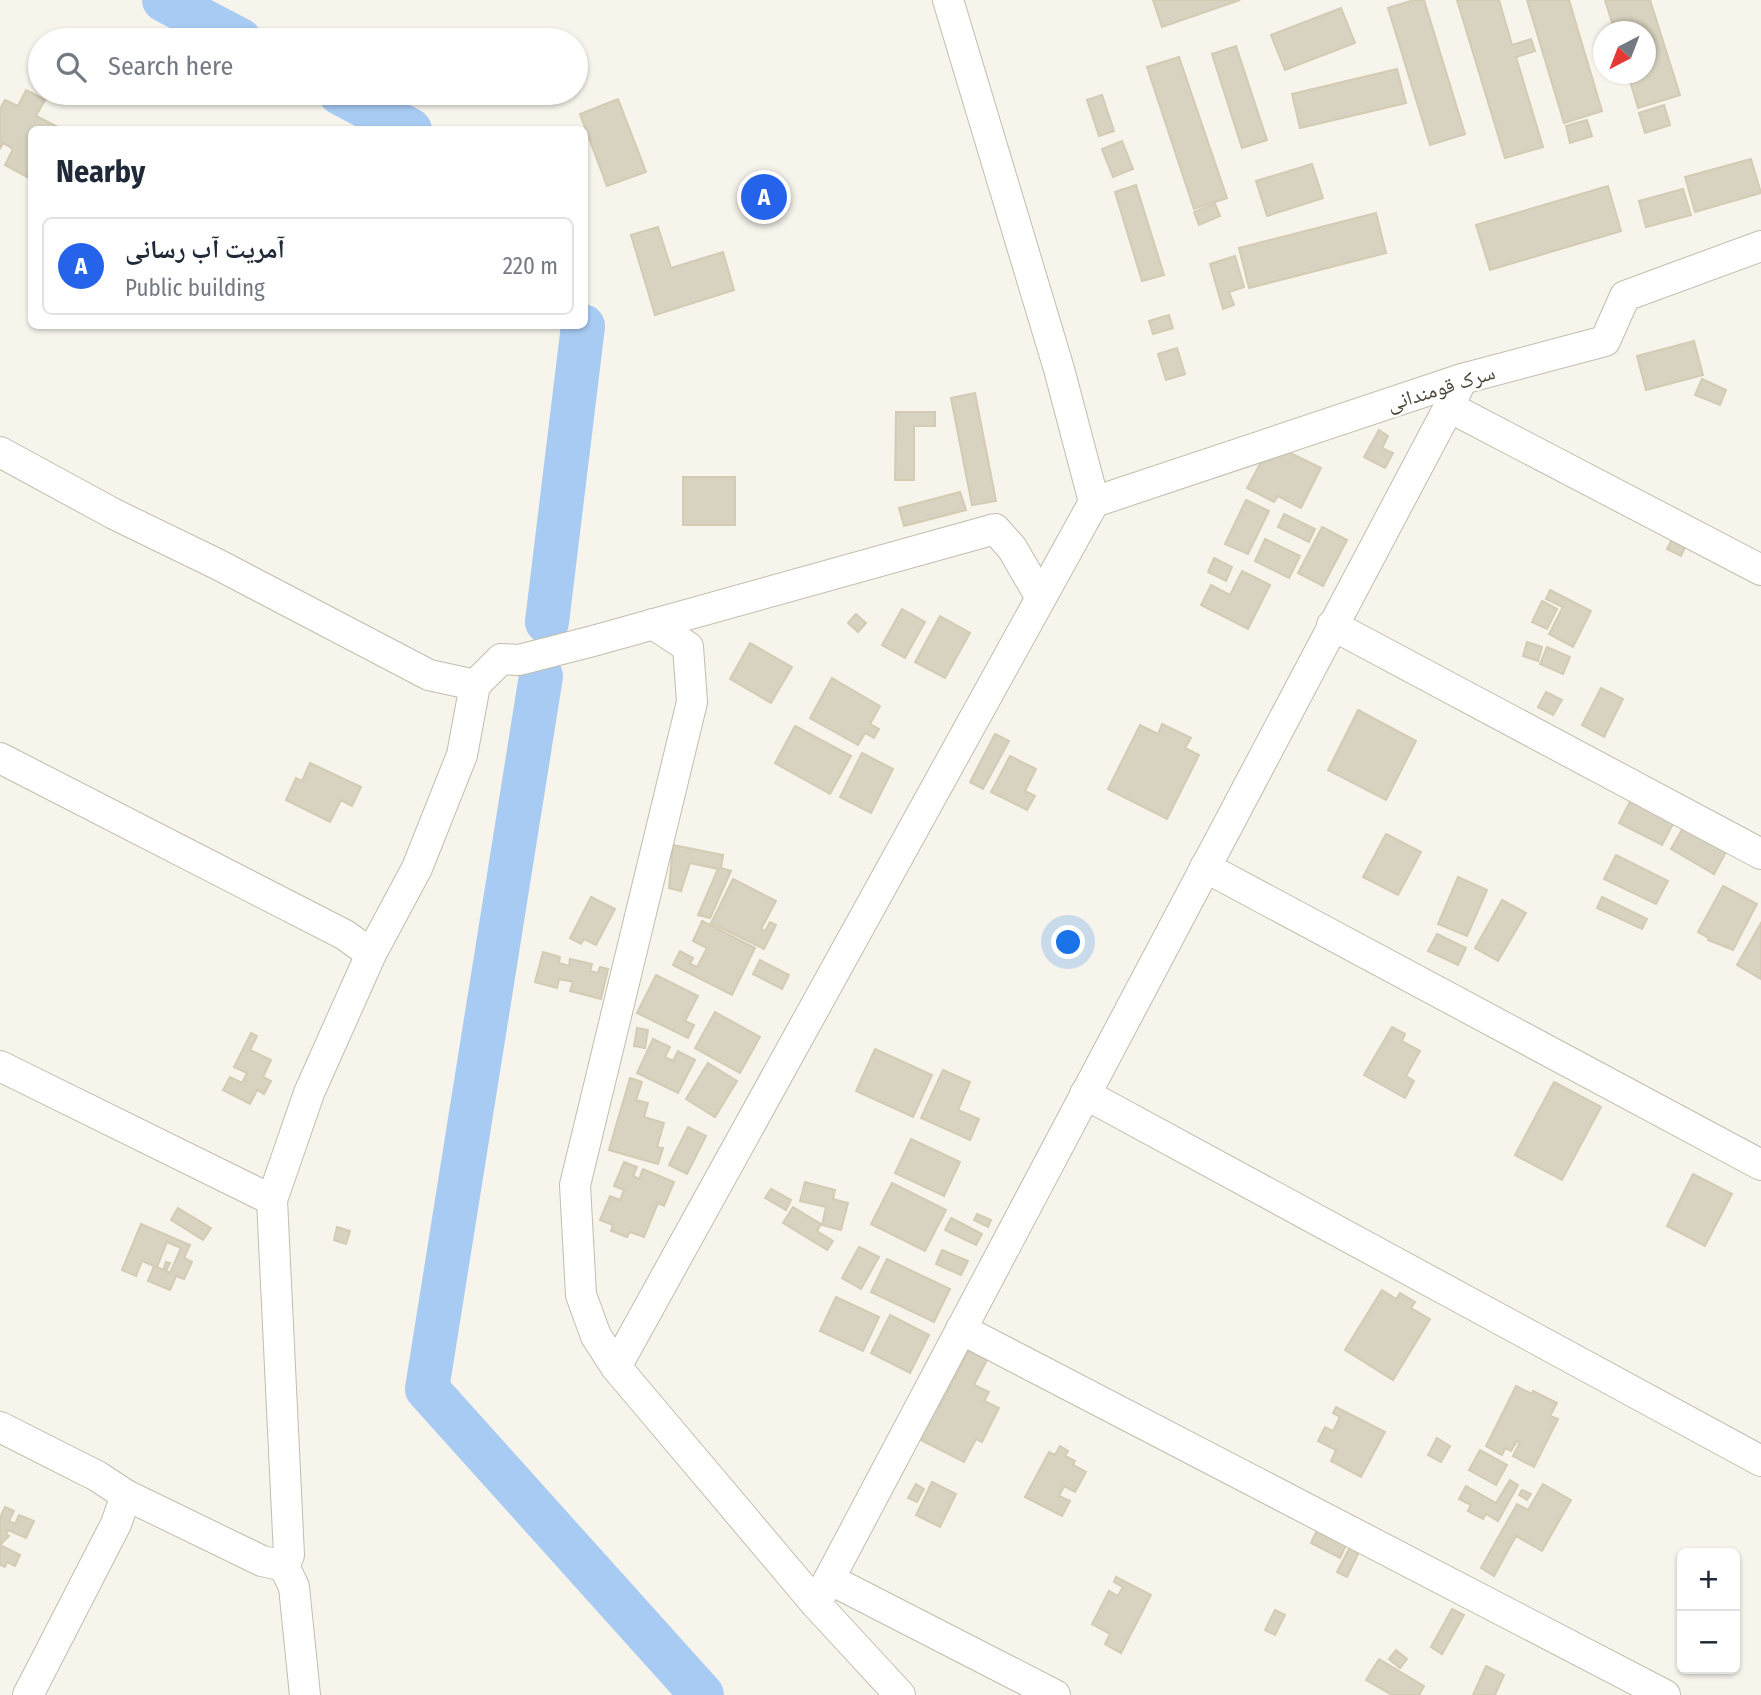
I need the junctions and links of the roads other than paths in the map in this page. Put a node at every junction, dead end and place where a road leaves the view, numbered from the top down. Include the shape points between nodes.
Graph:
1 (948, 0) edge
2 (1761, 246) edge
3 (1462, 379) junction
4 (1449, 407) junction
5 (0, 453) edge
6 (1094, 502) junction
7 (1761, 570) edge
8 (1041, 598) junction
9 (653, 624) junction
10 (1332, 625) junction
11 (475, 685) junction
12 (0, 758) edge
13 (1761, 854) edge
14 (1205, 867) junction
15 (370, 954) junction
16 (0, 1066) edge
17 (1085, 1094) junction
18 (1761, 1165) edge
19 (272, 1200) junction
20 (961, 1329) junction
21 (615, 1367) junction
22 (0, 1427) edge
23 (1761, 1461) edge
24 (126, 1495) junction
25 (284, 1566) junction
26 (823, 1592) junction
27 (28, 1695) edge
28 (305, 1695) edge
29 (900, 1695) edge
30 (1055, 1695) edge
31 (1665, 1695) edge

1 - 6 street via 1059,369
2 - 3 street, سرک قومندانی via 1625,296 1605,341
3 - 4 street
3 - 6 street, سرک قومندانی
4 - 7 street
4 - 10 street
5 - 11 street via 429,675
6 - 8 street
8 - 9 street via 1012,548 995,529
8 - 21 street
9 - 11 street via 519,660 501,659
9 - 21 street via 688,647 692,702 575,1185 582,1295 596,1336
10 - 13 street
10 - 14 street
11 - 15 street via 462,755 418,868
12 - 15 street via 345,935
14 - 17 street
14 - 18 street
15 - 19 street via 309,1093
16 - 19 street
17 - 20 street
17 - 23 street
19 - 25 street via 289,1555
20 - 26 street
20 - 31 street
21 - 26 street
22 - 24 street
24 - 25 street via 262,1561
24 - 27 street via 116,1524
25 - 28 street via 294,1587
26 - 29 street
26 - 30 street

